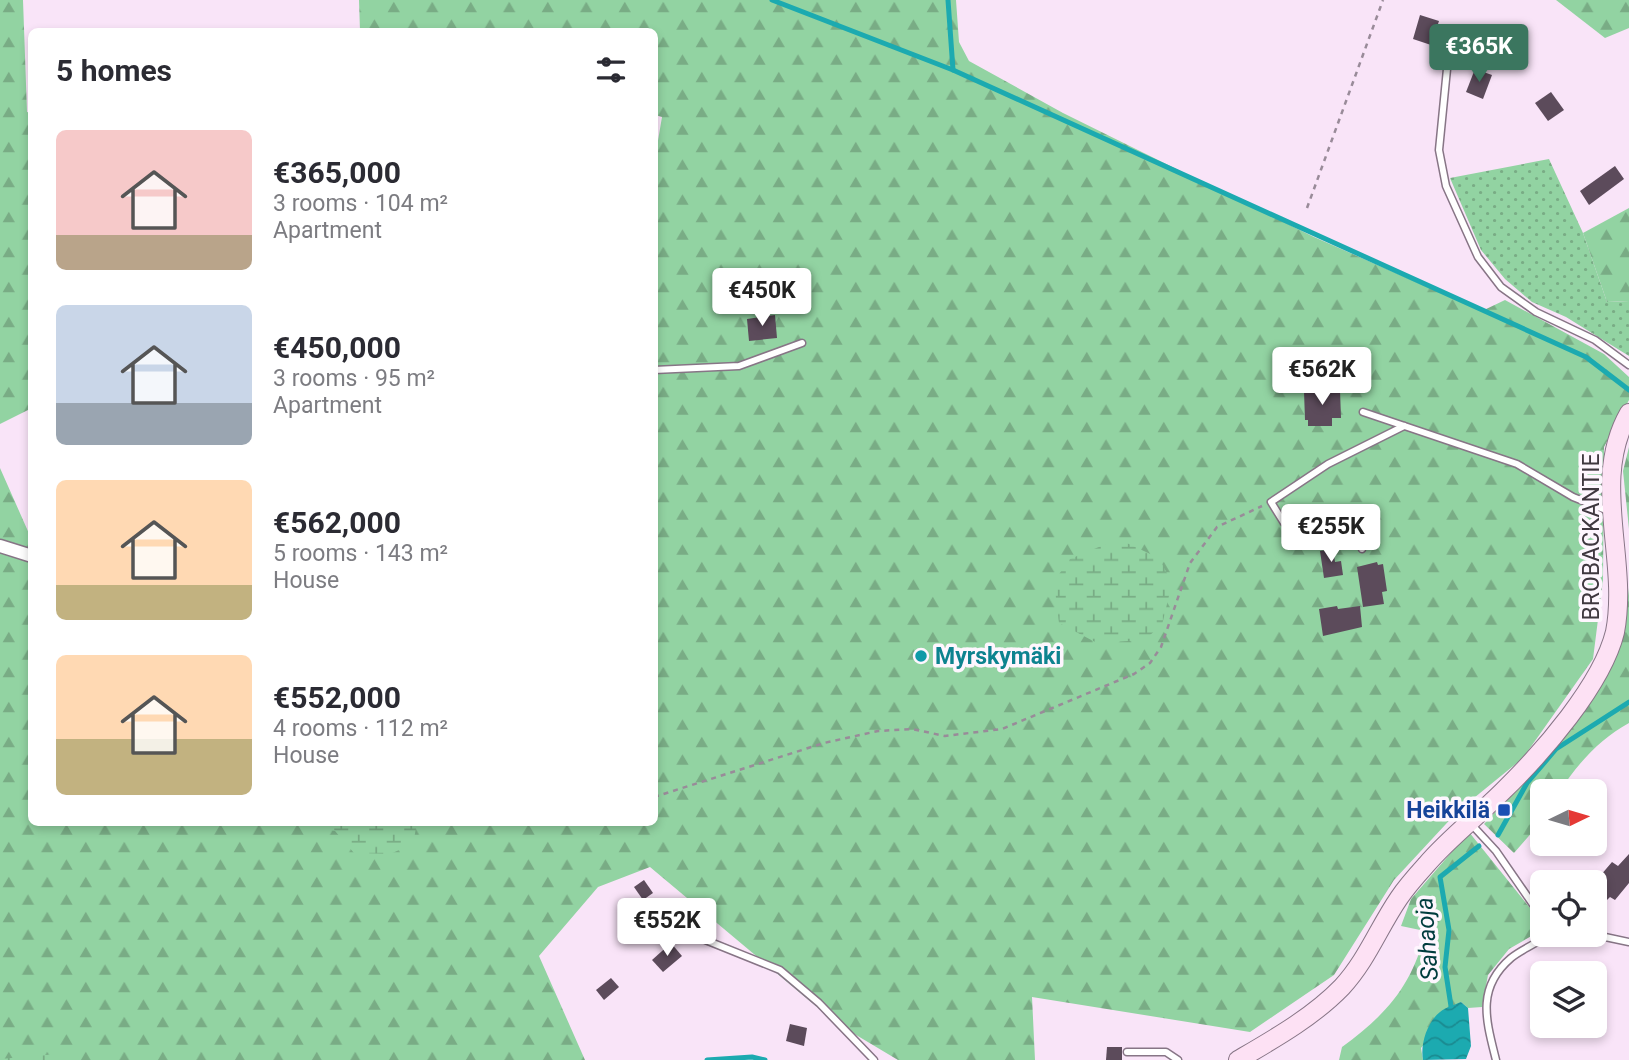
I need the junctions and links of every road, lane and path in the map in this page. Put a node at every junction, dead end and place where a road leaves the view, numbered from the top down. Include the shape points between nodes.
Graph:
1 (1383, 0) edge
2 (1447, 69) dead end
3 (1307, 208) dead end
4 (802, 343) dead end
5 (1629, 365) edge
6 (658, 370) edge
7 (1363, 412) dead end
8 (1629, 413) edge
9 (1404, 426) junction
10 (1271, 502) junction
11 (1612, 513) junction
12 (0, 546) edge
13 (1362, 549) dead end
14 (28, 555) edge
15 (658, 796) edge
16 (1469, 823) junction
17 (1530, 900) edge
18 (693, 935) dead end
19 (1607, 937) edge
20 (1629, 942) edge
21 (1530, 946) edge
22 (1127, 1052) dead end
23 (874, 1060) edge
24 (1178, 1060) edge
25 (1238, 1060) edge
26 (1496, 1060) edge

1 - 3 path
2 - 5 lane via 1439,150 1446,186 1478,257 1501,287 1536,312 1595,340
4 - 6 lane via 739,366
7 - 9 lane
8 - 11 street, BROBACKANTIE via 1612,460
9 - 10 lane via 1328,464
9 - 11 lane via 1517,464 1573,497
10 - 13 lane via 1284,523 1335,518 1359,535
10 - 15 path via 1217,527 1190,563 1161,647 1150,663 1134,674 1002,729 945,736 912,729 878,731 824,743
11 - 16 street, BROBACKANTIE via 1620,598 1615,633 1601,667 1575,708 1528,765
12 - 14 street
16 - 17 lane via 1496,851
16 - 25 street, BROBACKANTIE via 1399,898 1373,946 1341,988 1282,1034
18 - 23 lane via 780,970
19 - 20 lane
21 - 26 lane via 1512,957 1491,981 1485,1010
22 - 24 lane via 1166,1052

